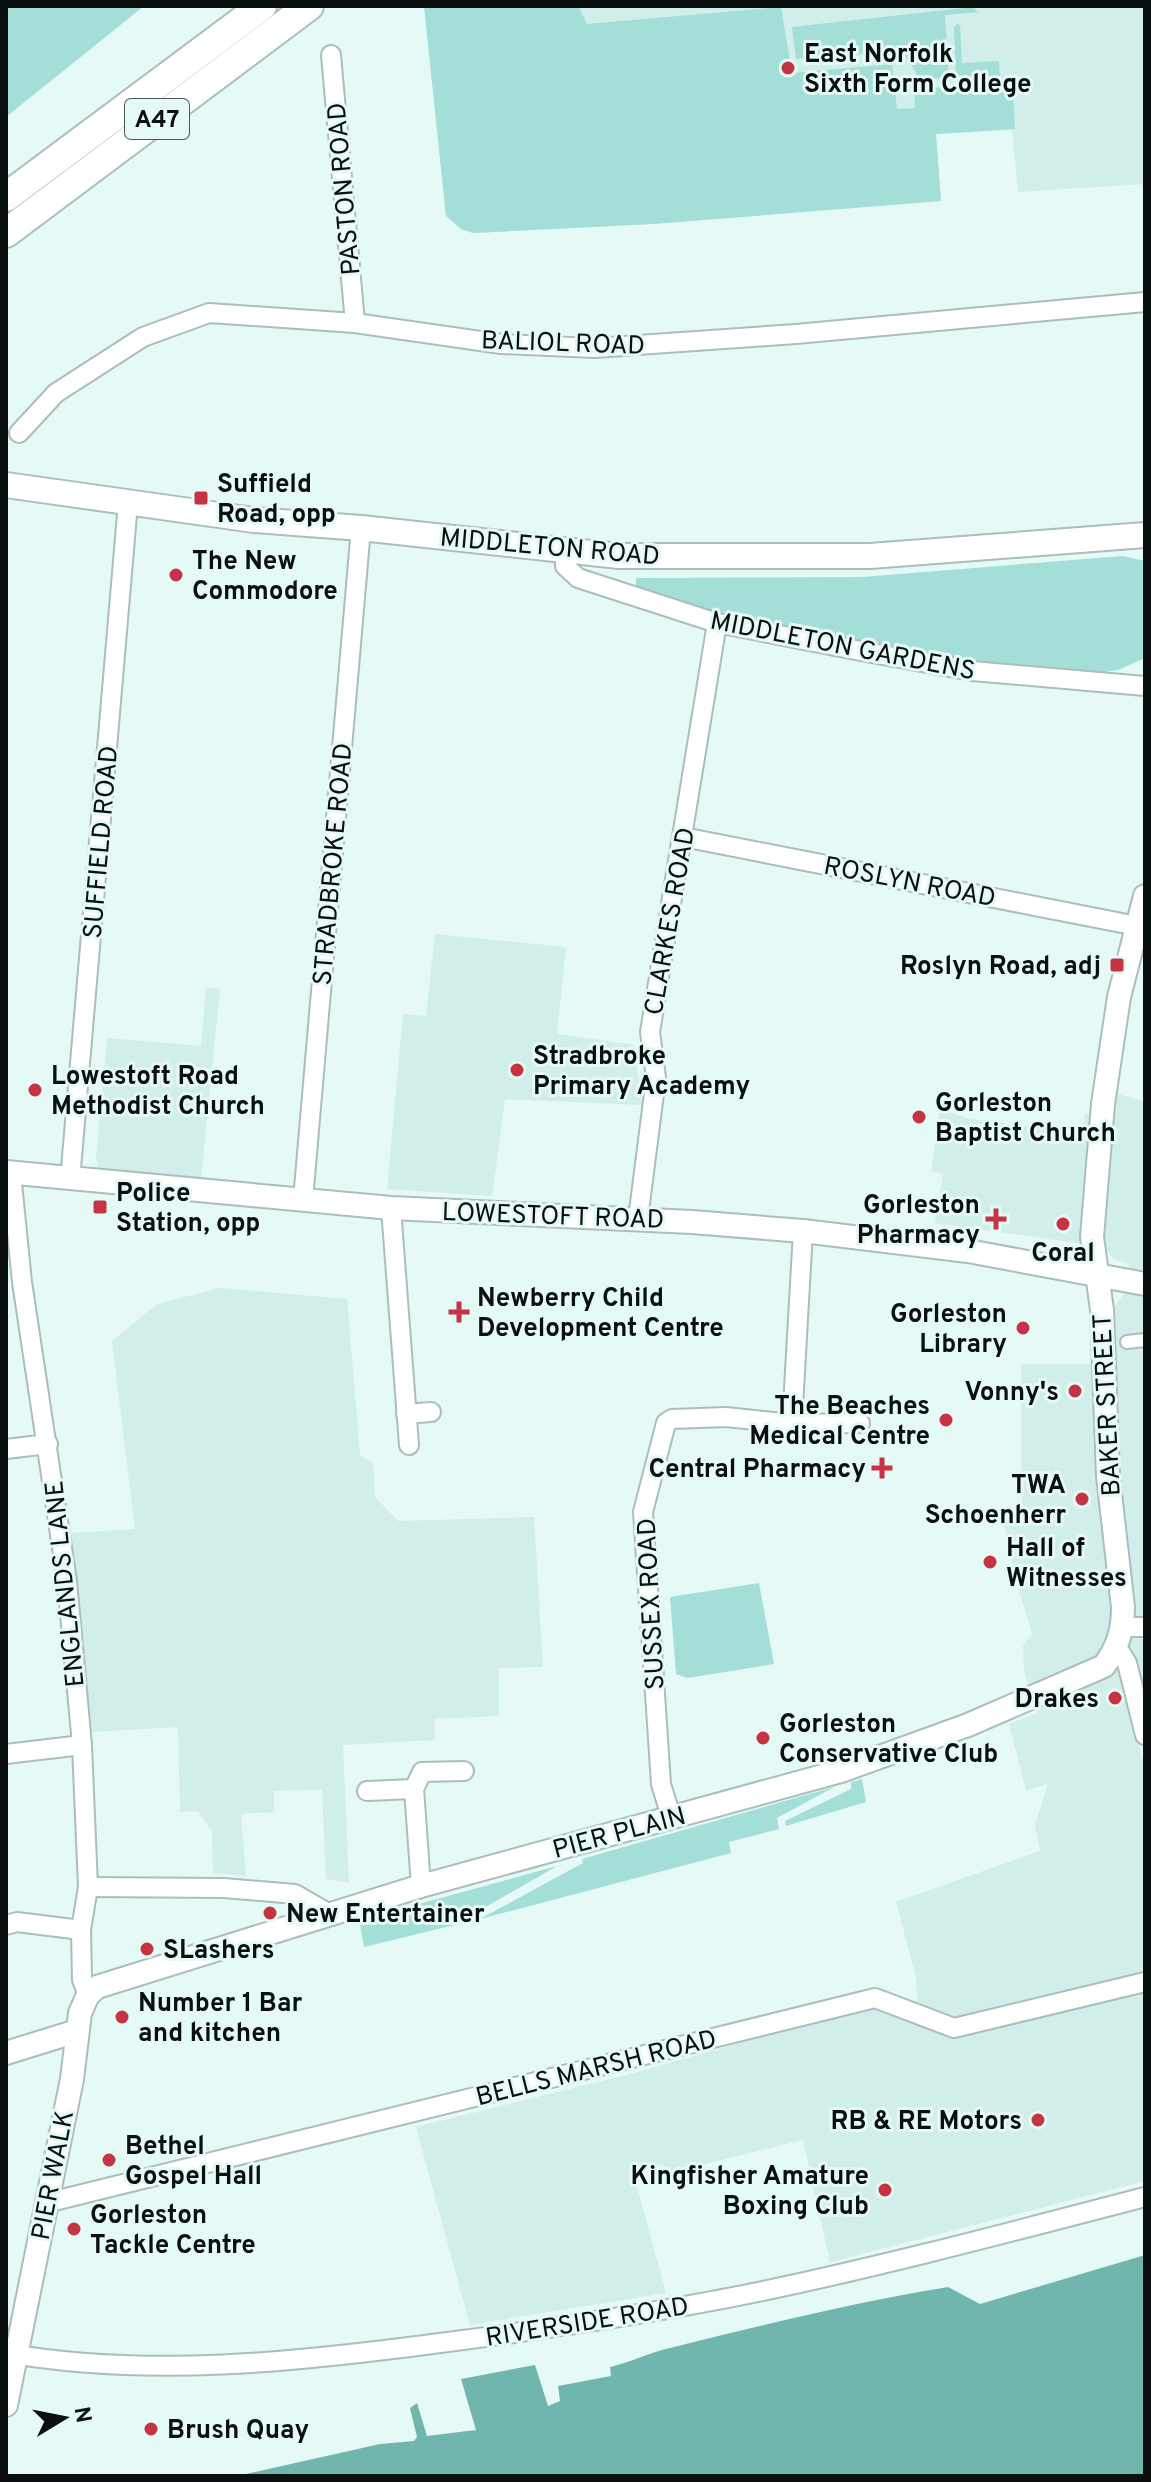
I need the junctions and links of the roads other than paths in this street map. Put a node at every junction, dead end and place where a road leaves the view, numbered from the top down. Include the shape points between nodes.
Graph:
1 (262, 6) edge
2 (309, 6) edge
3 (331, 55) dead end
4 (6, 197) edge
5 (6, 233) edge
6 (1145, 302) edge
7 (355, 323) junction
8 (19, 433) dead end
9 (6, 485) edge
10 (128, 503) junction
11 (361, 528) junction
12 (1145, 535) edge
13 (565, 553) junction
14 (717, 623) junction
15 (1145, 686) edge
16 (683, 837) junction
17 (1145, 896) edge
18 (1137, 926) junction
19 (8, 1173) edge
20 (70, 1180) junction
21 (303, 1200) junction
22 (391, 1208) junction
23 (638, 1219) junction
24 (803, 1231) junction
25 (1097, 1277) junction
26 (1145, 1284) edge
27 (1145, 1340) edge
28 (1127, 1342) dead end
29 (431, 1412) dead end
30 (406, 1414) junction
31 (860, 1423) dead end
32 (792, 1424) junction
33 (48, 1444) junction
34 (409, 1445) dead end
35 (6, 1449) edge
36 (1128, 1634) edge
37 (1145, 1735) edge
38 (82, 1745) junction
39 (6, 1754) edge
40 (464, 1771) dead end
41 (414, 1789) junction
42 (367, 1791) dead end
43 (671, 1817) junction
44 (421, 1886) junction
45 (88, 1887) junction
46 (328, 1913) junction
47 (6, 1925) edge
48 (81, 1930) junction
49 (1145, 1982) edge
50 (88, 1995) junction
51 (77, 2031) junction
52 (6, 2053) edge
53 (1145, 2197) edge
54 (46, 2203) junction
55 (12, 2354) edge
56 (6, 2405) edge

1 - 4 highway, A47
2 - 5 highway, A47
3 - 7 street, PASTON ROAD
6 - 7 street, BALIOL ROAD via 595,348 501,344
7 - 8 street, BALIOL ROAD via 230,313 187,320 143,337 56,393
9 - 10 main road, MIDDLETON ROAD
10 - 11 main road, MIDDLETON ROAD
10 - 20 street, SUFFIELD ROAD
11 - 13 main road, MIDDLETON ROAD
11 - 21 street, STRADBROKE ROAD
12 - 13 main road, MIDDLETON ROAD via 870,556
13 - 14 street, MIDDLETON GARDENS via 565,566 578,578
14 - 15 street, MIDDLETON GARDENS via 972,671
14 - 16 street, CLARKES ROAD
16 - 18 street, ROSLYN ROAD
16 - 23 street, CLARKES ROAD via 650,1032 656,1078
17 - 18 street, BAKER STREET
18 - 25 street, BAKER STREET via 1119,997 1103,1104 1092,1237
19 - 20 street, LOWESTOFT ROAD
19 - 33 street, ENGLANDS LANE
20 - 21 street, LOWESTOFT ROAD
21 - 22 street, LOWESTOFT ROAD
22 - 23 street, LOWESTOFT ROAD
22 - 30 street
23 - 24 street, LOWESTOFT ROAD
24 - 25 street, LOWESTOFT ROAD via 983,1253
24 - 32 street
25 - 26 street, LOWESTOFT ROAD
25 - 36 street, BAKER STREET via 1108,1476
27 - 28 street
29 - 30 street
30 - 34 street
31 - 32 street, SUSSEX ROAD
32 - 43 street, SUSSEX ROAD via 726,1417 666,1423 643,1512 661,1784
33 - 35 street
33 - 38 street, ENGLANDS LANE
36 - 37 street, BAKER STREET via 1129,1672
36 - 43 street, PIER PLAIN via 1104,1666 968,1725 841,1771
38 - 39 street
38 - 45 street, ENGLANDS LANE
40 - 41 street via 422,1772
41 - 42 street
41 - 44 street
43 - 44 street, PIER PLAIN
44 - 46 street, PIER PLAIN
45 - 46 street via 295,1894
45 - 48 street, ENGLANDS LANE
46 - 50 street, PIER PLAIN via 108,1980
47 - 48 street
48 - 50 street, ENGLANDS LANE via 82,1980
49 - 54 street, BELLS MARSH ROAD via 954,2028 875,1998
50 - 51 street, PIER WALK
51 - 52 street
51 - 54 street, PIER WALK
53 - 55 street, RIVERSIDE ROAD via 893,2261 594,2323 252,2363 148,2367
54 - 55 street, PIER WALK
55 - 56 street, PIER WALK

